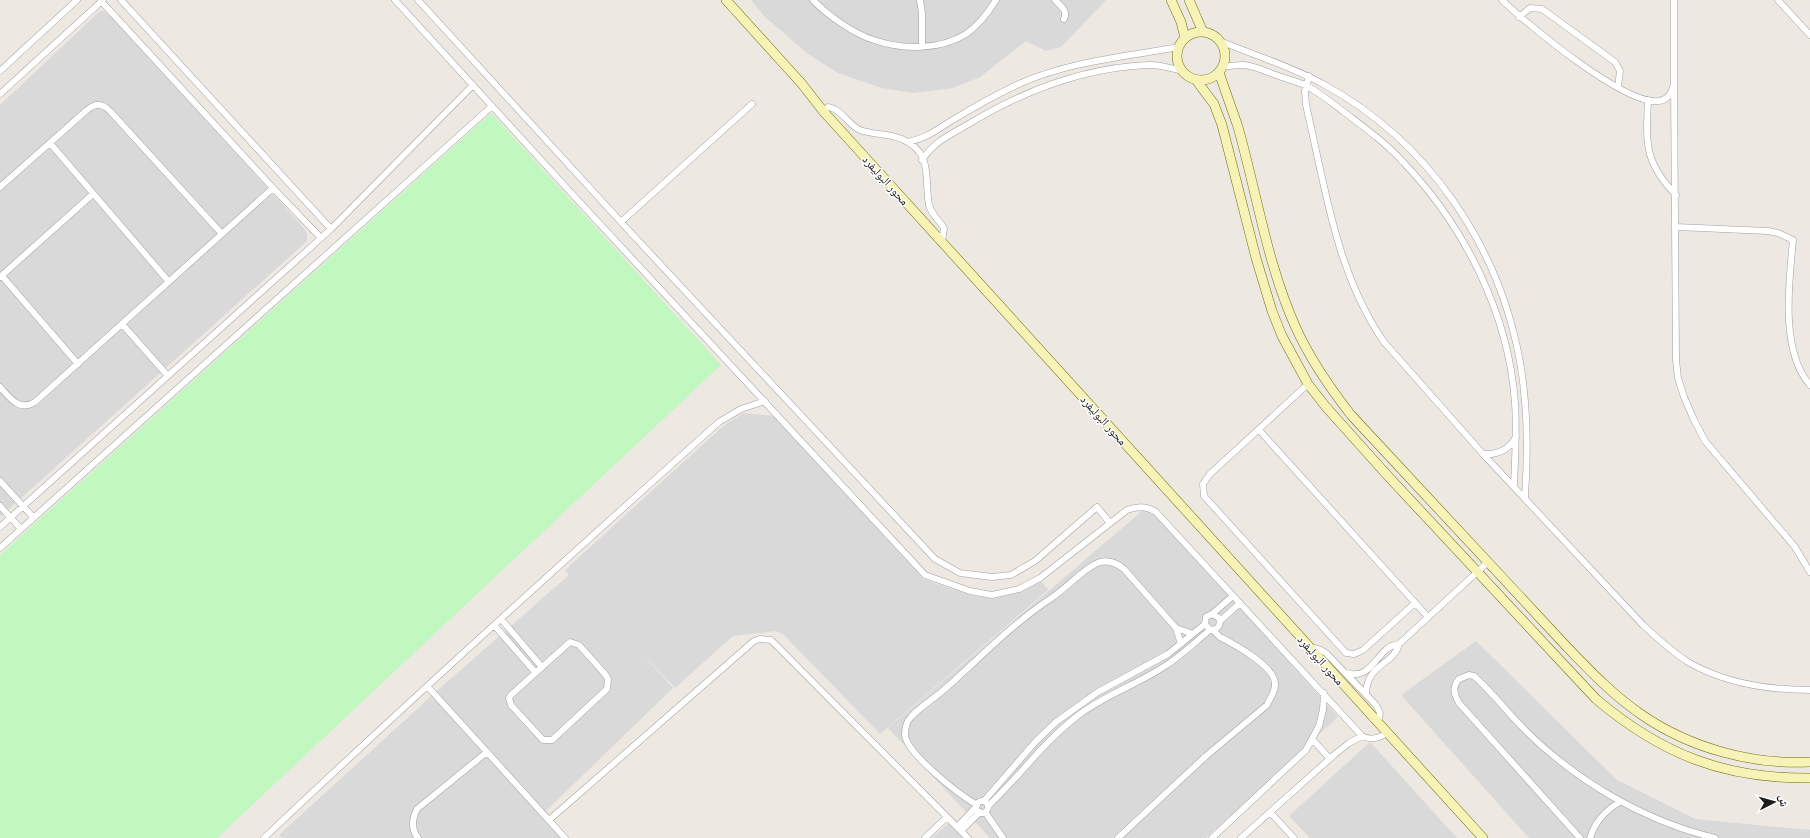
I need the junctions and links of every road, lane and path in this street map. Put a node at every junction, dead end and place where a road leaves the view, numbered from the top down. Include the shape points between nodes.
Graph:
1 (77, 0) edge
2 (120, 0) edge
3 (395, 0) edge
4 (418, 0) edge
5 (726, 0) edge
6 (813, 0) edge
7 (920, 0) edge
8 (996, 0) edge
9 (1055, 0) edge
10 (1171, 0) edge
11 (1189, 0) edge
12 (1502, 0) edge
13 (1674, 0) edge
14 (1778, 0) edge
15 (102, 1) edge
16 (1519, 17) junction
17 (1064, 19) dead end
18 (1203, 32) junction
19 (1810, 35) edge
20 (1186, 38) junction
21 (1220, 42) junction
22 (922, 46) junction
23 (1179, 47) junction
24 (1221, 70) junction
25 (0, 71) edge
26 (1182, 71) junction
27 (1309, 76) junction
28 (1196, 80) junction
29 (1674, 84) junction
30 (473, 85) junction
31 (1306, 86) junction
32 (1618, 86) junction
33 (0, 94) edge
34 (1648, 100) junction
35 (752, 104) dead end
36 (492, 106) junction
37 (824, 111) junction
38 (908, 142) junction
39 (50, 143) junction
40 (922, 160) junction
41 (0, 187) edge
42 (273, 188) junction
43 (93, 194) junction
44 (1676, 195) junction
45 (622, 222) junction
46 (1676, 227) junction
47 (331, 229) junction
48 (222, 234) junction
49 (321, 238) junction
50 (942, 241) junction
51 (1, 276) edge
52 (169, 282) junction
53 (122, 324) junction
54 (78, 364) junction
55 (168, 376) junction
56 (1308, 384) junction
57 (1810, 385) edge
58 (0, 387) edge
59 (765, 401) junction
60 (1259, 430) junction
61 (1516, 437) junction
62 (1483, 454) junction
63 (0, 481) edge
64 (1514, 485) junction
65 (1525, 498) junction
66 (0, 506) edge
67 (23, 506) junction
68 (33, 517) junction
69 (10, 518) junction
70 (1110, 523) junction
71 (0, 526) edge
72 (21, 530) junction
73 (0, 548) edge
74 (1487, 562) junction
75 (1477, 572) junction
76 (1810, 572) edge
77 (1233, 596) junction
78 (1240, 603) junction
79 (1415, 603) junction
80 (1212, 614) junction
81 (1428, 617) junction
82 (501, 619) junction
83 (1205, 624) junction
84 (1219, 624) junction
85 (494, 625) junction
86 (1176, 628) junction
87 (1211, 630) junction
88 (1193, 634) junction
89 (1224, 639) junction
90 (1181, 644) junction
91 (1309, 646) junction
92 (1384, 658) junction
93 (1160, 659) junction
94 (542, 666) junction
95 (1164, 667) junction
96 (535, 672) junction
97 (1345, 673) junction
98 (428, 687) junction
99 (1810, 690) edge
100 (1324, 693) junction
101 (1366, 694) junction
102 (1073, 708) junction
103 (1079, 715) junction
104 (1378, 722) junction
105 (1387, 733) junction
106 (1362, 736) junction
107 (1313, 740) junction
108 (488, 752) junction
109 (1330, 759) junction
110 (1810, 762) edge
111 (1810, 778) edge
112 (1620, 802) junction
113 (982, 807) junction
114 (1270, 812) junction
115 (948, 817) junction
116 (549, 820) junction
117 (959, 829) junction
118 (264, 838) edge
119 (418, 838) edge
120 (565, 838) edge
121 (924, 838) edge
122 (968, 838) edge
123 (1003, 838) edge
124 (1118, 838) edge
125 (1212, 838) edge
126 (1241, 838) edge
127 (1294, 838) edge
128 (1483, 838) edge
129 (1580, 838) edge
130 (1590, 838) edge
131 (1715, 838) edge

1 - 25 street
2 - 47 street
3 - 30 street
4 - 45 street
5 - 37 street, محور البوليفرد
6 - 22 street via 840,22 873,40 902,46
7 - 22 street
8 - 22 street via 984,18 965,34 946,42
9 - 17 street via 1065,11
10 - 20 street
11 - 18 street
12 - 16 street
13 - 29 street
14 - 19 street
15 - 33 street
15 - 42 street
16 - 32 street via 1576,61
16 - 32 street via 1530,8 1542,9 1615,62 1620,71
18 - 20 street
18 - 21 street
20 - 23 street
21 - 24 street via 1225,56
21 - 27 street
23 - 26 street via 1177,60
23 - 38 street via 1079,64 1039,76 982,103 928,137
24 - 28 street via 1208,79
24 - 31 street via 1248,66
24 - 74 street via 1278,279 1306,348 1351,415
26 - 28 street
26 - 40 street via 1148,65 1106,70 1062,81 988,112 933,145
27 - 31 street
27 - 65 street via 1352,102 1401,140 1444,188 1477,239 1494,272 1520,362 1526,418
28 - 56 street via 1214,104 1222,125 1272,311 1282,336
29 - 34 street via 1664,100
29 - 44 street
30 - 36 street
30 - 47 street
31 - 61 street via 1390,148 1422,182 1455,228 1476,266 1500,326 1513,386
31 - 62 street via 1306,105 1334,225 1346,267 1362,306 1384,342
32 - 34 street via 1632,95
34 - 44 street via 1648,151 1659,174
35 - 45 street
36 - 59 street
36 - 68 street
37 - 38 street via 828,107 834,108 860,130
37 - 50 street, محور البوليفرد
38 - 40 street
39 - 41 street
39 - 43 street
39 - 48 street via 92,106 105,106
40 - 50 street via 927,172 929,206 944,228
42 - 48 street
42 - 49 street
43 - 51 street
43 - 52 street
44 - 46 street
45 - 70 street via 935,559 960,573 992,577 1011,575 1035,562 1097,507
46 - 57 street via 1768,231 1793,240 1789,315 1792,350 1804,379
46 - 76 street via 1676,360 1684,397 1706,441 1795,547
47 - 49 street
48 - 52 street
49 - 55 street
50 - 91 street, محور البوليفرد
51 - 54 street
52 - 53 street
53 - 54 street
53 - 55 street
54 - 58 street via 30,405 18,405
55 - 67 street
56 - 60 street
56 - 75 street via 1387,475
59 - 70 street via 925,575 949,584 992,595 1019,589 1040,578
59 - 82 street via 741,408 720,422
60 - 79 street
60 - 79 street via 1206,479 1203,484 1204,496 1338,646 1350,654 1359,653
61 - 62 street via 1505,450
61 - 64 street
62 - 64 street
63 - 67 street
64 - 65 street
65 - 99 street via 1643,625 1688,662 1748,685 1779,690
66 - 69 street
67 - 68 street
67 - 69 street
68 - 72 street
69 - 71 street
69 - 72 street
70 - 77 street via 1132,508 1151,509
72 - 73 street
74 - 75 street
74 - 110 street via 1604,685 1646,718 1677,735 1719,751 1764,760
75 - 81 street
75 - 111 street via 1596,699 1622,722 1670,749 1714,766 1763,777
77 - 78 street
77 - 80 street
78 - 84 street
78 - 100 street
79 - 81 street
80 - 83 street via 1206,617
80 - 84 street via 1218,617
81 - 92 street via 1398,644 1395,653
82 - 85 street
82 - 94 street
83 - 87 street
83 - 88 street
84 - 87 street
84 - 89 street
85 - 96 street
85 - 98 street
86 - 88 street
86 - 90 street
86 - 113 street via 1124,569 1113,563 1096,563 1032,610 936,698 912,716 905,732 908,745 962,796
87 - 89 street
87 - 95 street
88 - 90 street
89 - 124 street via 1270,671 1276,683 1273,694 1267,705 1206,756
90 - 93 street
91 - 97 street via 1326,653
91 - 104 street, محور البوليفرد
92 - 97 street via 1364,672
92 - 101 street via 1369,677
93 - 95 street
93 - 102 street
94 - 96 street
94 - 96 street via 565,645 574,643 605,674 608,684 607,689 549,741 540,738 510,702 511,695
95 - 103 street via 1113,693
97 - 101 street
98 - 108 street
98 - 118 street
100 - 106 street
100 - 107 street via 1321,718
101 - 104 street via 1379,710
102 - 103 street
102 - 113 street via 1036,741
103 - 113 street via 1043,747 1016,780
104 - 105 street, محور البوليفرد
105 - 106 street via 1371,739
105 - 128 street, محور البوليفرد
106 - 109 street
107 - 109 street
107 - 125 street via 1304,753
108 - 116 street
108 - 119 street via 417,809 413,826
109 - 114 street
112 - 129 street via 1548,751 1474,676 1459,679 1454,687 1459,703
112 - 130 street via 1602,815
112 - 131 street via 1677,828
113 - 117 street
113 - 123 street
114 - 126 street
114 - 127 street
115 - 116 street via 771,640 760,638
115 - 117 street
115 - 121 street
116 - 120 street
117 - 122 street

